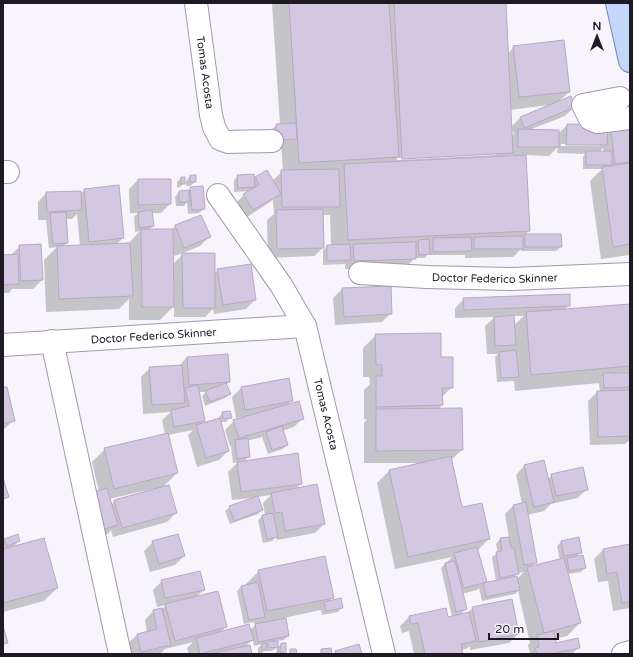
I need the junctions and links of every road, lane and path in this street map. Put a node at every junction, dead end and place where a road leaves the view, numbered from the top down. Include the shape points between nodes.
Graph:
1 (196, 3) edge
2 (617, 3) edge
3 (630, 61) edge
4 (620, 98) dead end
5 (630, 118) edge
6 (272, 141) dead end
7 (218, 196) dead end
8 (360, 273) dead end
9 (630, 274) edge
10 (304, 326) junction
11 (52, 341) junction
12 (3, 345) edge
13 (630, 652) edge
14 (120, 654) edge
15 (384, 654) edge
16 (623, 654) edge

1 - 6 street, Tomas Acosta via 211,115 220,139 228,142
2 - 3 main road
4 - 5 street via 583,105 590,119 597,122
7 - 10 street, Tomas Acosta via 282,285
8 - 9 street, Doctor Federico Skinner via 512,279
10 - 11 street, Doctor Federico Skinner
10 - 15 street, Tomas Acosta
11 - 12 street, Doctor Federico Skinner
11 - 14 street
13 - 16 street

